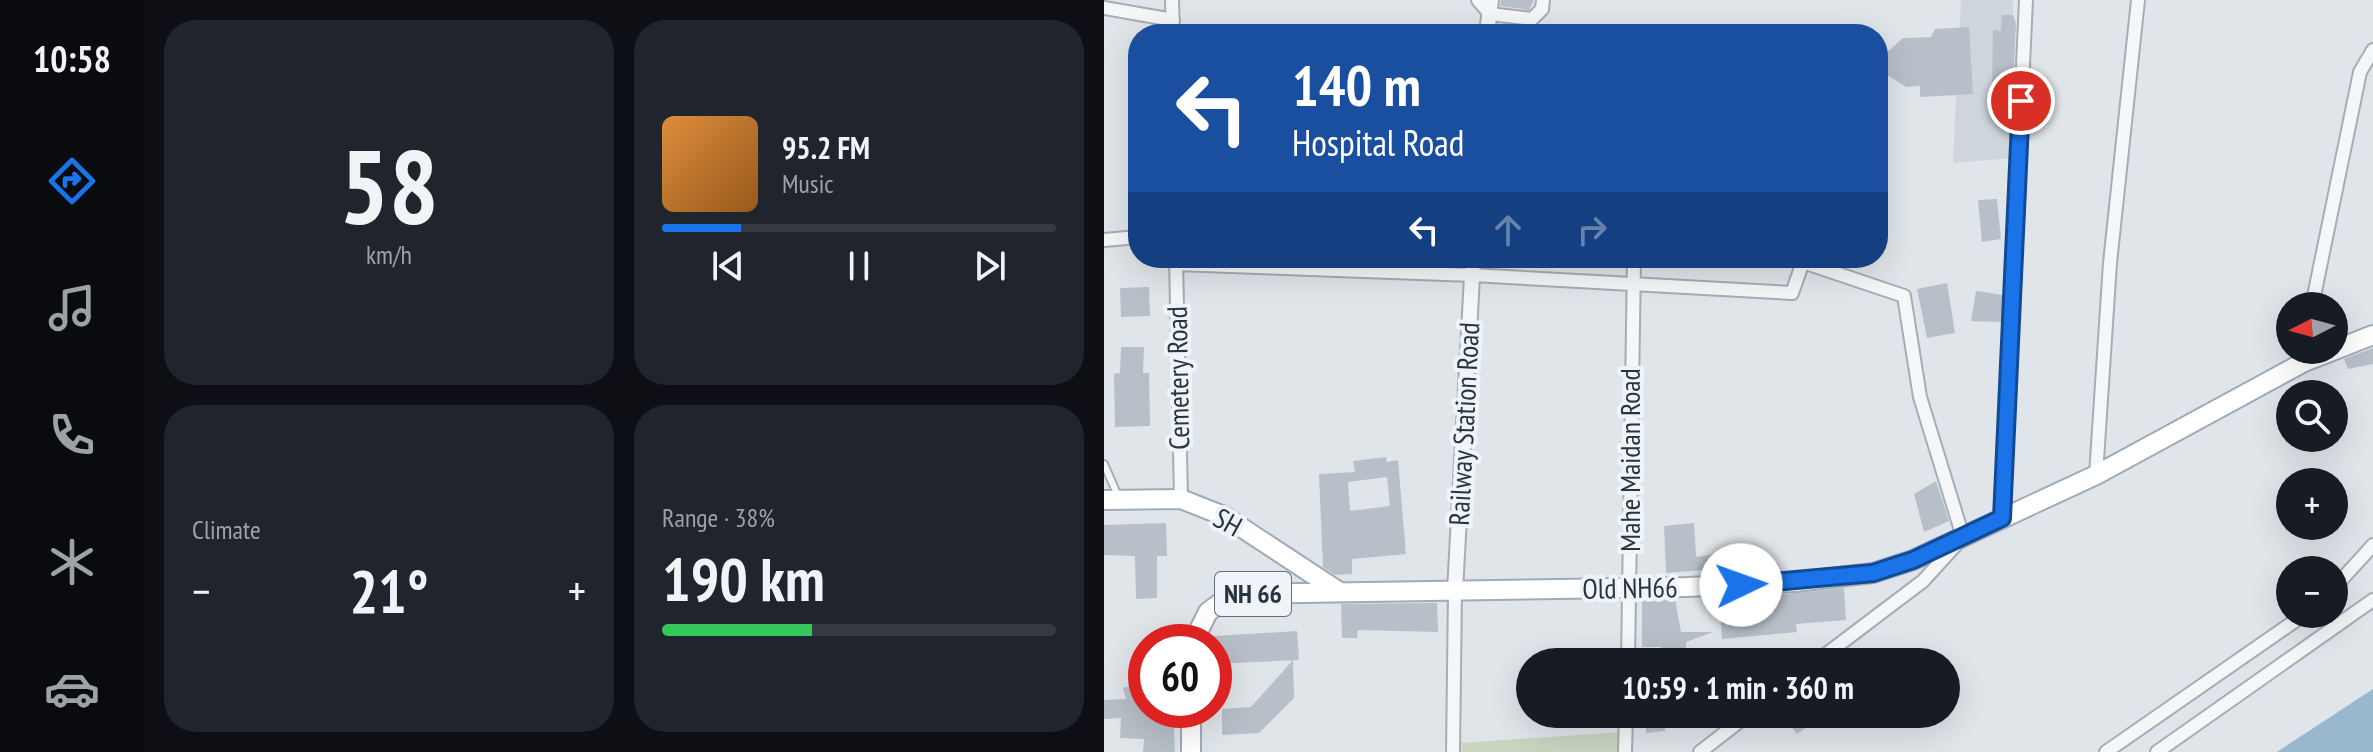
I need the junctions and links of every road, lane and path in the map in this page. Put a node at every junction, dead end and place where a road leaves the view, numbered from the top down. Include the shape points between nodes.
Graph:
1 (1172, 0) edge
2 (1478, 0) edge
3 (1543, 0) edge
4 (2026, 0) edge
5 (2138, 0) edge
6 (1490, 7) edge
7 (1104, 8) edge
8 (1173, 20) junction
9 (1173, 24) edge
10 (2373, 50) edge
11 (1128, 238) edge
12 (1104, 240) edge
13 (1176, 268) edge
14 (1324, 268) edge
15 (1472, 268) edge
16 (1633, 268) edge
17 (1801, 268) edge
18 (1821, 268) edge
19 (1472, 275) junction
20 (1632, 283) junction
21 (2315, 292) edge
22 (2373, 335) edge
23 (2348, 343) edge
24 (2291, 364) edge
25 (1104, 464) edge
26 (2096, 475) junction
27 (1181, 499) junction
28 (1112, 500) edge
29 (2002, 518) junction
30 (1963, 537) junction
31 (2373, 545) edge
32 (2348, 573) edge
33 (1630, 588) junction
34 (1338, 591) junction
35 (1455, 591) junction
36 (2373, 600) edge
37 (1202, 624) edge
38 (2285, 628) edge
39 (1628, 648) edge
40 (1834, 648) edge
41 (1191, 728) edge
42 (1626, 728) edge
43 (1731, 728) edge
44 (1191, 752) edge
45 (1453, 752) edge
46 (1625, 752) edge
47 (1700, 752) edge
48 (2106, 752) edge
49 (2157, 752) edge

1 - 8 street
2 - 6 street
3 - 6 street via 1532,19
4 - 29 street
5 - 26 street via 2110,263
7 - 8 street
8 - 9 street
10 - 21 street via 2360,72
11 - 12 street
13 - 27 street, Cemetery Road
14 - 19 street
15 - 19 street, Railway Station Road
16 - 20 street, Mahe Maidan Road
17 - 20 street via 1792,293
18 - 30 street via 1904,296 1920,397
19 - 20 street
19 - 35 street, Railway Station Road
20 - 33 street, Mahe Maidan Road
22 - 23 main road, Old NH66
24 - 26 main road, Old NH66
25 - 28 lane
26 - 29 main road, Old NH66
27 - 28 main road, SH
27 - 34 main road, SH via 1224,516
29 - 30 main road, Old NH66
30 - 33 main road, Old NH66 via 1873,573 1795,582
30 - 40 street via 1923,581
31 - 32 street
33 - 35 main road, Old NH66
33 - 39 street, Mahe Maidan Road
34 - 35 main road, Old NH66
34 - 37 main road, Old NH66 / NH 66 via 1232,594 1208,612
35 - 45 street
36 - 49 street
38 - 48 street
41 - 44 main road
42 - 46 street
43 - 47 street

